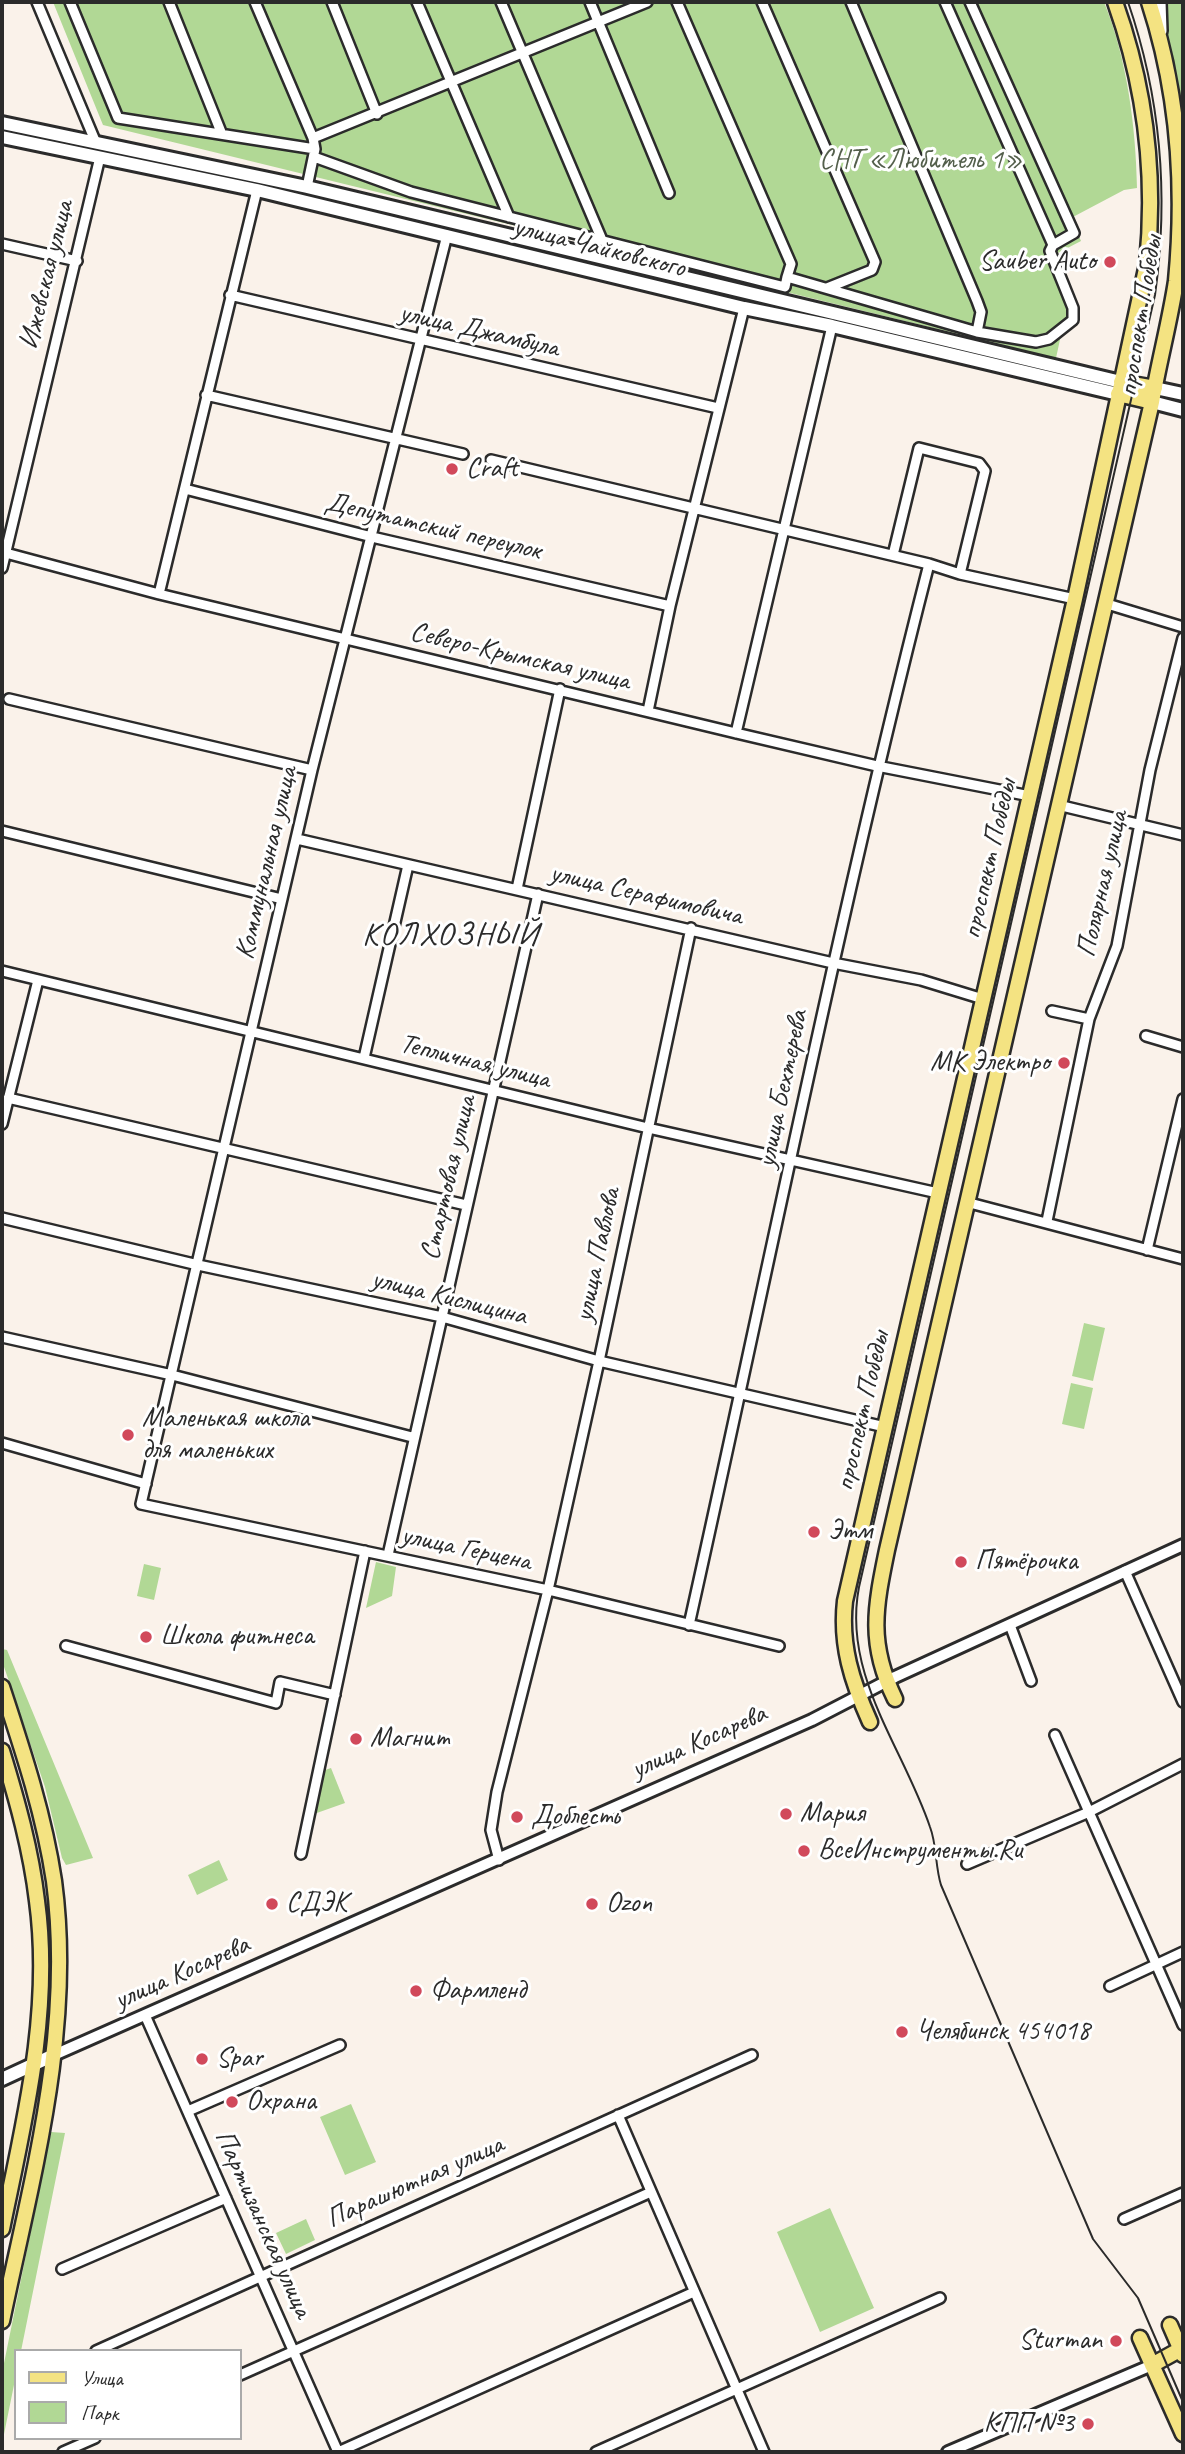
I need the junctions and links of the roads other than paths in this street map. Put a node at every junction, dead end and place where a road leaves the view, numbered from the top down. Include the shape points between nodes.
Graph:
1 (37, 2) edge
2 (70, 2) edge
3 (169, 2) edge
4 (255, 2) edge
5 (332, 2) edge
6 (417, 2) edge
7 (501, 2) edge
8 (590, 2) edge
9 (647, 2) edge
10 (677, 2) edge
11 (762, 2) edge
12 (852, 2) edge
13 (945, 2) edge
14 (970, 2) edge
15 (1115, 2) edge
16 (1149, 2) edge
17 (1161, 2) edge
18 (599, 22) junction
19 (1162, 47) junction
20 (523, 53) junction
21 (453, 82) junction
22 (377, 114) junction
23 (2, 123) edge
24 (221, 132) junction
25 (2, 136) edge
26 (313, 138) junction
27 (96, 143) junction
28 (314, 153) junction
29 (100, 157) junction
30 (307, 187) junction
31 (257, 190) junction
32 (669, 193) dead end
33 (509, 217) junction
34 (447, 235) junction
35 (602, 240) junction
36 (2, 244) edge
37 (1053, 244) junction
38 (77, 261) junction
39 (787, 277) junction
40 (827, 288) junction
41 (230, 295) junction
42 (744, 308) junction
43 (832, 326) junction
44 (977, 332) junction
45 (420, 341) junction
46 (1120, 388) junction
47 (1183, 394) edge
48 (206, 395) junction
49 (1154, 395) junction
50 (718, 408) junction
51 (1183, 410) edge
52 (395, 439) junction
53 (463, 454) dead end
54 (491, 460) dead end
55 (185, 489) junction
56 (694, 507) junction
57 (783, 530) junction
58 (372, 537) junction
59 (3, 552) edge
60 (893, 555) junction
61 (929, 564) junction
62 (2, 568) edge
63 (960, 574) junction
64 (159, 594) junction
65 (1075, 598) junction
66 (1104, 603) junction
67 (670, 606) junction
68 (1183, 627) edge
69 (1183, 638) edge
70 (346, 640) junction
71 (560, 689) junction
72 (9, 699) dead end
73 (648, 710) junction
74 (736, 733) junction
75 (877, 766) junction
76 (312, 770) junction
77 (1030, 796) junction
78 (1058, 805) junction
79 (1140, 825) junction
80 (2, 831) edge
81 (1183, 835) edge
82 (297, 839) junction
83 (408, 864) junction
84 (517, 889) junction
85 (538, 894) junction
86 (282, 899) junction
87 (691, 928) junction
88 (833, 963) junction
89 (2, 971) edge
90 (38, 980) junction
91 (983, 999) junction
92 (1052, 1011) dead end
93 (1089, 1019) junction
94 (250, 1032) junction
95 (1146, 1036) dead end
96 (1183, 1047) edge
97 (364, 1058) junction
98 (493, 1090) junction
99 (8, 1098) junction
100 (1183, 1099) edge
101 (2, 1124) edge
102 (648, 1128) junction
103 (225, 1148) junction
104 (792, 1159) junction
105 (939, 1193) junction
106 (966, 1202) junction
107 (466, 1205) junction
108 (2, 1218) edge
109 (1048, 1221) junction
110 (1147, 1250) junction
111 (1183, 1259) edge
112 (198, 1265) junction
113 (442, 1317) junction
114 (2, 1336) edge
115 (599, 1361) junction
116 (172, 1375) junction
117 (741, 1392) junction
118 (885, 1427) junction
119 (412, 1437) junction
120 (2, 1443) edge
121 (146, 1484) junction
122 (141, 1504) joint
123 (1183, 1545) edge
124 (365, 1551) junction
125 (387, 1555) junction
126 (1125, 1571) junction
127 (548, 1590) junction
128 (689, 1625) junction
129 (1010, 1625) junction
130 (66, 1646) dead end
131 (779, 1646) dead end
132 (886, 1681) junction
133 (1031, 1681) dead end
134 (2, 1687) edge
135 (335, 1695) junction
136 (859, 1697) junction
137 (895, 1699) dead end
138 (1183, 1702) edge
139 (870, 1722) dead end
140 (1055, 1735) dead end
141 (2, 1751) edge
142 (1183, 1765) edge
143 (1089, 1812) junction
144 (301, 1854) dead end
145 (499, 1860) junction
146 (967, 1864) dead end
147 (1183, 1952) edge
148 (1156, 1965) junction
149 (1110, 1986) dead end
150 (145, 2015) junction
151 (1183, 2025) edge
152 (340, 2045) dead end
153 (54, 2055) junction
154 (752, 2055) dead end
155 (33, 2065) junction
156 (2, 2079) edge
157 (188, 2112) junction
158 (618, 2115) junction
159 (651, 2192) junction
160 (1183, 2193) edge
161 (226, 2198) junction
162 (1124, 2219) dead end
163 (2, 2229) edge
164 (62, 2269) dead end
165 (261, 2277) junction
166 (694, 2292) junction
167 (940, 2298) dead end
168 (2, 2321) edge
169 (1170, 2325) dead end
170 (1140, 2338) dead end
171 (100, 2349) edge
172 (1182, 2351) edge
173 (294, 2352) junction
174 (1152, 2365) junction
175 (242, 2374) edge
176 (737, 2389) junction
177 (1183, 2434) edge
178 (90, 2440) edge
179 (63, 2452) edge
180 (338, 2452) edge
181 (596, 2452) edge
182 (764, 2452) edge
183 (948, 2452) edge

1 - 27 street, Ижевская улица
2 - 24 street via 118,118
3 - 24 street
4 - 26 street
5 - 22 street
6 - 21 street
7 - 20 street
8 - 18 street
9 - 18 street
10 - 39 street via 791,264
11 - 40 street via 875,262 872,270
12 - 44 street via 977,301 981,312
13 - 37 street
14 - 37 street via 1074,233
15 - 46 main road, проспект Победы via 1141,98 1150,212 1144,280
16 - 19 main road, проспект Победы
17 - 19 street
18 - 20 street
18 - 32 street
19 - 49 main road, проспект Победы via 1178,131 1181,198 1176,282
20 - 21 street
20 - 35 street
21 - 22 street
21 - 33 street
22 - 26 street
23 - 27 main road, улица Чайковского
24 - 28 street
25 - 29 main road, улица Чайковского
26 - 28 street
27 - 29 main road, Ижевская улица
27 - 30 main road, улица Чайковского
28 - 30 street
28 - 33 street via 411,192
29 - 31 main road, улица Чайковского
29 - 38 street, Ижевская улица
30 - 46 main road, улица Чайковского
31 - 34 main road, улица Чайковского
31 - 41 street
33 - 35 street
34 - 42 main road, улица Чайковского
34 - 45 street, Коммунальная улица
35 - 39 street via 785,287
36 - 38 street
37 - 44 street via 1050,251 1073,308 1073,320 1049,339 1036,342
38 - 59 street, Ижевская улица
39 - 40 street
40 - 44 street
41 - 45 street, улица Джамбула
41 - 48 street
42 - 43 main road, улица Чайковского
42 - 50 street
43 - 46 main road, улица Чайковского
43 - 57 street
45 - 50 street, улица Джамбула
45 - 52 street, Коммунальная улица
46 - 49 main road, улица Чайковского
46 - 65 main road, проспект Победы
47 - 49 main road, улица Чайковского
48 - 52 street
48 - 55 street
49 - 51 main road, улица Чайковского
49 - 66 main road, проспект Победы
50 - 56 street
52 - 53 street
52 - 58 street, Коммунальная улица
54 - 56 street
55 - 58 street, Депутатский переулок
55 - 64 street
56 - 57 street
56 - 67 street
57 - 60 street
57 - 74 street
58 - 67 street, Депутатский переулок
58 - 70 street, Коммунальная улица
59 - 62 street, Ижевская улица
59 - 64 street, Северо-Крымская улица
60 - 61 street
60 - 63 street via 919,448 979,463 985,471
61 - 63 street
61 - 75 street, улица Бехтерева
63 - 65 street
64 - 70 street, Северо-Крымская улица
65 - 77 main road, проспект Победы
66 - 68 street
66 - 78 main road, проспект Победы
67 - 73 street
69 - 79 street, Полярная улица
70 - 71 street, Северо-Крымская улица
70 - 76 street, Коммунальная улица
71 - 73 street, Северо-Крымская улица
71 - 84 street
72 - 76 street
73 - 74 street, Северо-Крымская улица
74 - 75 street, Северо-Крымская улица
75 - 77 street, Северо-Крымская улица
75 - 88 street, улица Бехтерева
76 - 82 street, Коммунальная улица
77 - 91 main road, проспект Победы
78 - 79 street
78 - 106 main road, проспект Победы
79 - 81 street
79 - 93 street, Полярная улица via 1117,946
80 - 86 street
82 - 83 street, улица Серафимовича
82 - 86 street, Коммунальная улица
83 - 84 street, улица Серафимовича
83 - 97 street
84 - 85 street, улица Серафимовича
85 - 87 street, улица Серафимовича
85 - 98 street, Стартовая улица
86 - 94 street, Коммунальная улица
87 - 88 street, улица Серафимовича
87 - 102 street, улица Павлова
88 - 91 street, улица Серафимовича via 921,980
88 - 104 street, улица Бехтерева
89 - 90 street, Тепличная улица
90 - 94 street, Тепличная улица
90 - 99 street
91 - 105 main road, проспект Победы
92 - 93 street
93 - 109 street, Полярная улица
94 - 97 street, Тепличная улица
94 - 103 street, Коммунальная улица
95 - 96 street
97 - 98 street, Тепличная улица
98 - 102 street, Тепличная улица
98 - 107 street, Стартовая улица
99 - 101 street
99 - 103 street
100 - 110 street
102 - 104 street, Тепличная улица
102 - 115 street, улица Павлова
103 - 107 street
103 - 112 street, Коммунальная улица
104 - 105 street, Тепличная улица
104 - 117 street, улица Бехтерева
105 - 118 main road, проспект Победы
106 - 109 street
106 - 132 main road, проспект Победы via 875,1611
107 - 113 street, Стартовая улица
108 - 112 street, улица Кислицина
109 - 110 street
110 - 111 street
112 - 113 street, улица Кислицина
112 - 116 street, Коммунальная улица
113 - 115 street, улица Кислицина
113 - 119 street, Стартовая улица
114 - 116 street
115 - 117 street, улица Кислицина
115 - 127 street, улица Павлова
116 - 119 street
116 - 121 street, Коммунальная улица
117 - 118 street, улица Кислицина
117 - 128 street, улица Бехтерева
118 - 136 main road, проспект Победы via 843,1622 848,1663
119 - 125 street, Стартовая улица
120 - 121 street
121 - 122 street, Коммунальная улица
122 - 124 street, улица Герцена
123 - 126 street, улица Косарева
124 - 125 street, улица Герцена
124 - 135 street
125 - 127 street, улица Герцена
126 - 129 street, улица Косарева
126 - 138 street
127 - 128 street, улица Герцена
127 - 145 street, улица Павлова via 497,1792 491,1830
128 - 131 street, улица Герцена
129 - 132 street, улица Косарева
129 - 133 street
130 - 135 street via 276,1703 280,1682
132 - 136 street, улица Косарева
132 - 137 main road, проспект Победы
134 - 153 main road via 33,1786 54,1881 59,1974
135 - 144 street
136 - 139 main road, проспект Победы
136 - 145 street, улица Косарева
140 - 143 street
141 - 155 main road via 37,1902 40,1994
142 - 143 street
143 - 146 street
143 - 148 street
145 - 150 street, улица Косарева
147 - 148 street
148 - 149 street
148 - 151 street
150 - 153 street, улица Косарева
150 - 157 street, Партизанская улица
152 - 157 street
153 - 155 main road, улица Косарева
153 - 168 main road
154 - 158 street, Парашютная улица
155 - 156 main road, улица Косарева
155 - 163 main road
157 - 161 street, Партизанская улица
158 - 159 street
158 - 165 street, Парашютная улица
159 - 166 street
159 - 173 street
160 - 162 street
161 - 164 street
161 - 165 street, Партизанская улица
165 - 171 street, Парашютная улица
165 - 173 street, Партизанская улица
166 - 176 street
166 - 180 street
167 - 176 street
169 - 172 main road
170 - 174 main road
172 - 174 main road
173 - 175 street
173 - 180 street, Партизанская улица
174 - 177 main road
174 - 183 street
176 - 181 street
176 - 182 street
178 - 179 street

